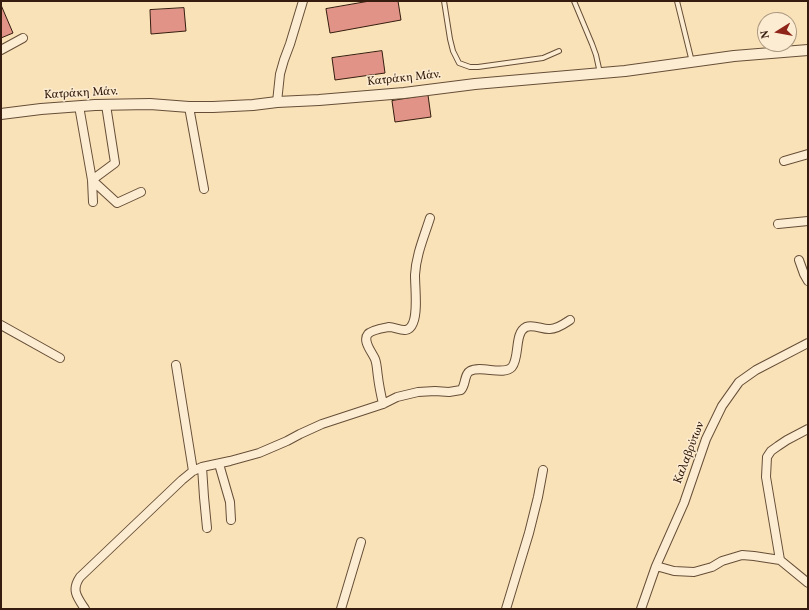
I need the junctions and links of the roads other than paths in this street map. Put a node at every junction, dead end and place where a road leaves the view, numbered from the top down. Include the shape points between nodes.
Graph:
1 (303, 1) edge
2 (444, 1) edge
3 (574, 1) edge
4 (677, 1) edge
5 (23, 38) dead end
6 (1, 50) edge
7 (808, 50) edge
8 (559, 51) dead end
9 (692, 62) junction
10 (600, 74) junction
11 (277, 102) junction
12 (106, 105) junction
13 (79, 106) junction
14 (189, 107) junction
15 (1, 114) edge
16 (808, 154) edge
17 (784, 161) dead end
18 (92, 180) junction
19 (204, 189) dead end
20 (141, 192) dead end
21 (93, 202) dead end
22 (430, 218) dead end
23 (808, 221) edge
24 (778, 224) dead end
25 (799, 260) dead end
26 (808, 281) edge
27 (570, 320) dead end
28 (1, 325) edge
29 (808, 343) edge
30 (60, 358) dead end
31 (176, 364) dead end
32 (383, 404) junction
33 (808, 429) edge
34 (218, 464) junction
35 (202, 467) junction
36 (543, 470) dead end
37 (193, 471) junction
38 (231, 520) dead end
39 (207, 528) dead end
40 (361, 542) dead end
41 (780, 560) junction
42 (656, 566) junction
43 (808, 583) edge
44 (85, 609) edge
45 (341, 609) edge
46 (506, 609) edge
47 (641, 609) edge

1 - 11 street via 280,74
2 - 8 lane via 452,51 459,63 478,67 543,58
3 - 10 lane via 596,55
4 - 9 lane
5 - 6 street
7 - 9 street, Κατράκη Μάν.
9 - 10 street, Κατράκη Μάν.
10 - 11 street, Κατράκη Μάν. via 475,84 361,97
11 - 14 street, Κατράκη Μάν.
12 - 13 street, Κατράκη Μάν.
12 - 14 street, Κατράκη Μάν. via 150,104
12 - 18 street via 115,163
13 - 15 street, Κατράκη Μάν.
13 - 18 street
14 - 19 street
16 - 17 street
18 - 20 street via 117,203
18 - 21 street
22 - 32 street via 417,260 416,306 412,325 403,330 389,327 379,329 367,336 366,340 376,360
23 - 24 street
25 - 26 street
27 - 32 street via 553,329 533,326 524,328 520,333 513,365 508,370 473,370 467,374 461,390 418,392 397,397
28 - 30 street
29 - 42 street, Καλαβρύτων via 756,370 739,382 722,406 706,439 684,504
31 - 37 street
32 - 34 street via 322,424 259,453
33 - 41 street via 778,446 767,457 766,477
34 - 35 street
34 - 38 street via 230,502
35 - 37 street
35 - 39 street
36 - 46 street via 529,533
37 - 44 street via 80,577 75,588
40 - 45 street
41 - 42 street via 742,555 694,572 674,571
41 - 43 street
42 - 47 street, Καλαβρύτων

